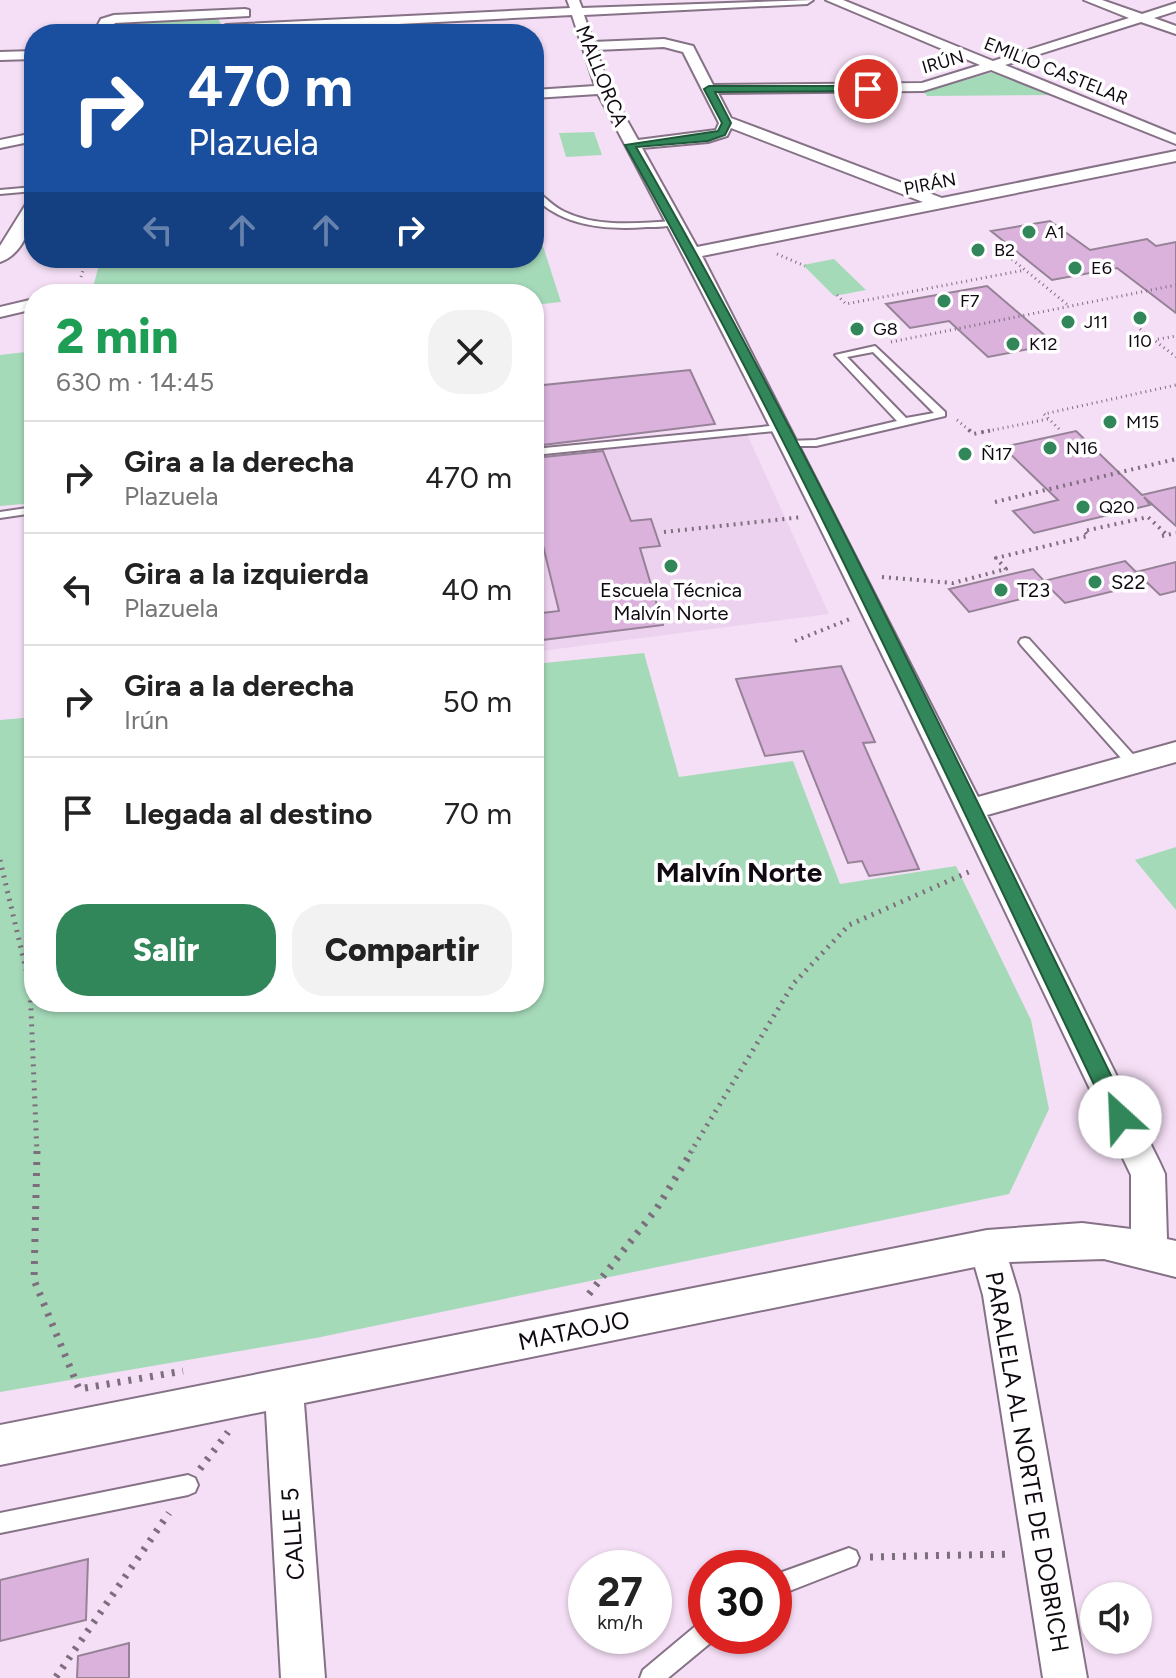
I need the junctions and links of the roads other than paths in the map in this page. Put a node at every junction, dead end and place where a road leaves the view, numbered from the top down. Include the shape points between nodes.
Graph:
1 (807, 0) edge
2 (832, 0) edge
3 (1090, 0) edge
4 (575, 6) edge
5 (1176, 7) edge
6 (1142, 18) junction
7 (106, 24) edge
8 (232, 24) edge
9 (322, 24) edge
10 (1176, 30) edge
11 (589, 46) junction
12 (24, 55) edge
13 (0, 56) edge
14 (994, 65) junction
15 (709, 89) junction
16 (603, 90) junction
17 (544, 93) edge
18 (725, 121) junction
19 (24, 139) edge
20 (1176, 140) edge
21 (0, 144) edge
22 (630, 145) junction
23 (1176, 156) edge
24 (24, 190) edge
25 (0, 192) edge
26 (544, 201) edge
27 (938, 202) junction
28 (674, 223) junction
29 (24, 225) edge
30 (692, 253) junction
31 (0, 257) edge
32 (24, 306) edge
33 (0, 312) edge
34 (904, 422) junction
35 (785, 436) junction
36 (544, 451) edge
37 (24, 511) edge
38 (0, 515) edge
39 (1025, 642) dead end
40 (1176, 752) edge
41 (1134, 764) junction
42 (973, 809) junction
43 (987, 1247) junction
44 (1163, 1254) edge
45 (270, 1393) junction
46 (0, 1445) edge
47 (188, 1485) road end
48 (0, 1523) edge
49 (849, 1558) road end
50 (792, 1579) edge
51 (688, 1647) edge
52 (303, 1678) edge
53 (651, 1678) edge
54 (1065, 1678) edge

1 - 4 street
2 - 14 street, EMILIO CASTELAR
3 - 6 street
4 - 9 street
4 - 11 street, MALLORCA
5 - 6 street, IRÚN
6 - 10 street
6 - 14 street, IRÚN
7 - 8 street via 250,10
11 - 15 street via 682,47
11 - 16 street, MALLORCA
12 - 13 street
14 - 15 street, IRÚN via 914,88
14 - 20 street, EMILIO CASTELAR
15 - 18 street
16 - 17 street
16 - 22 street, MALLORCA
18 - 22 street via 722,133 708,138
18 - 27 street
19 - 21 street
22 - 28 street, MALLORCA
23 - 27 street, PIRÁN
24 - 25 lane
26 - 28 lane via 585,221 627,226
27 - 30 street, PIRÁN
28 - 30 street, MALLORCA
29 - 31 street
30 - 35 street, MALLORCA
32 - 33 street
34 - 34 lane via 840,355 875,349 941,414
34 - 35 lane via 816,443
35 - 36 lane
35 - 42 street, MALLORCA
37 - 38 lane
39 - 41 lane
40 - 41 street
41 - 42 street
42 - 44 street, MALLORCA via 1148,1174
43 - 44 street, MATAOJO via 1076,1238
43 - 45 street, MATAOJO
43 - 54 street, PARALELA AL NORTE DE DOBRICH via 1001,1295
45 - 46 street, MATAOJO
45 - 52 street, CALLE 5
47 - 48 lane
49 - 50 lane
51 - 53 lane

